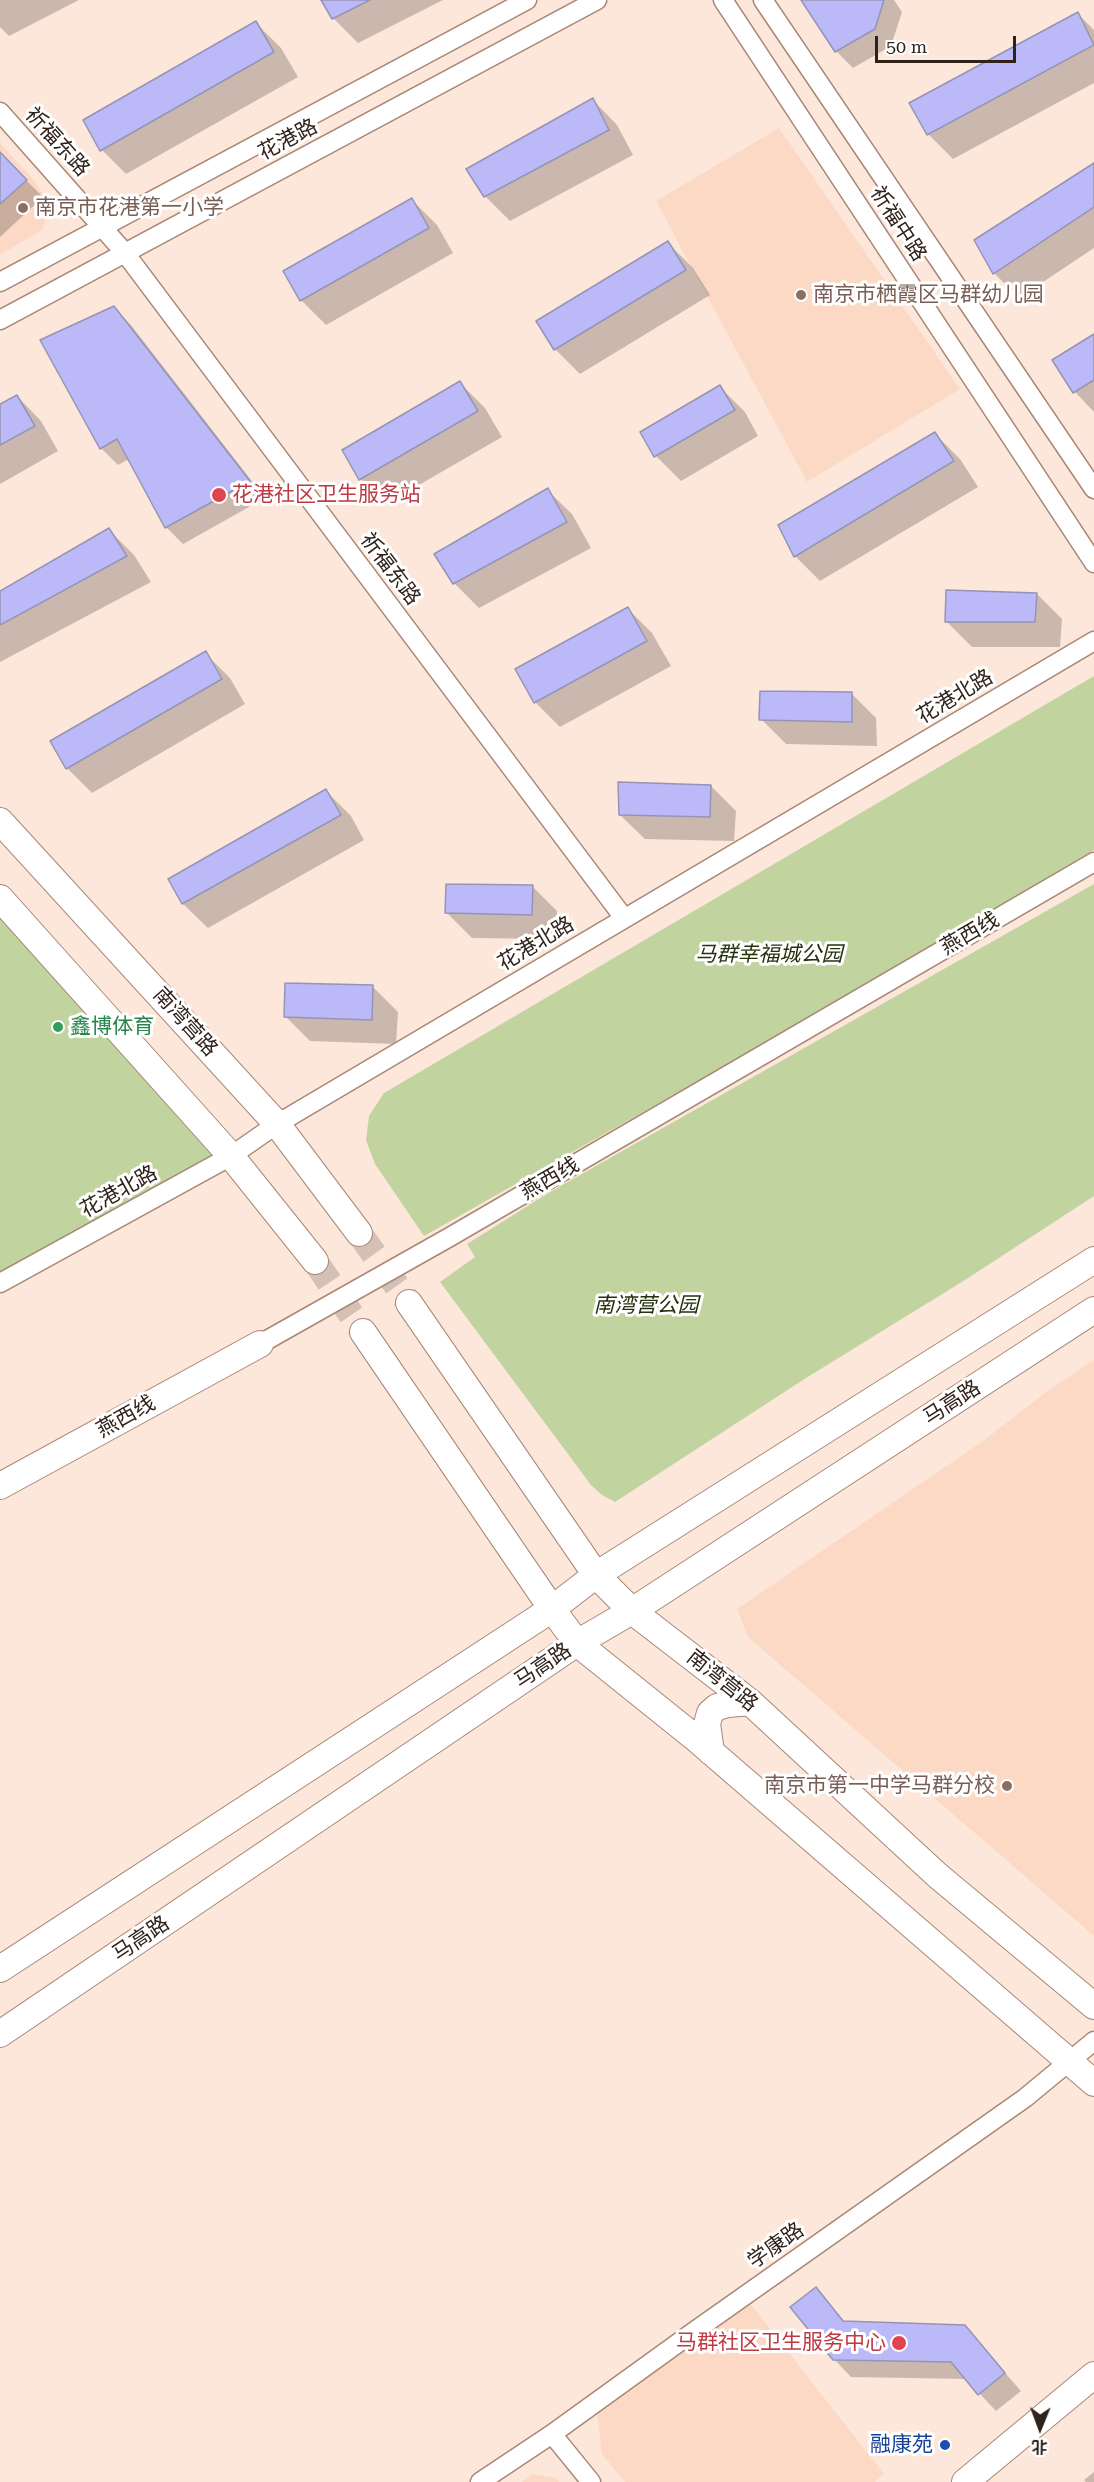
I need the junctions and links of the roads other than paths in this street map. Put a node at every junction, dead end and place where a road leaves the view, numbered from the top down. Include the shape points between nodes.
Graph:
1 (527, 0) edge
2 (597, 0) edge
3 (723, 0) edge
4 (763, 0) edge
5 (0, 112) edge
6 (103, 228) junction
7 (125, 253) junction
8 (0, 282) edge
9 (0, 320) edge
10 (1094, 489) edge
11 (1094, 563) edge
12 (1094, 641) edge
13 (0, 821) edge
14 (1094, 861) edge
15 (0, 898) edge
16 (624, 918) junction
17 (277, 1124) junction
18 (231, 1156) junction
19 (359, 1233) tunnel mouth
20 (1094, 1260) edge
21 (315, 1261) tunnel mouth
22 (0, 1282) edge
23 (409, 1303) tunnel mouth
24 (1094, 1310) edge
25 (363, 1332) tunnel mouth
26 (260, 1344) joint
27 (0, 1486) edge
28 (597, 1575) junction
29 (552, 1610) junction
30 (633, 1611) junction
31 (577, 1643) junction
32 (750, 1702) junction
33 (711, 1752) junction
34 (0, 1969) edge
35 (1094, 2006) edge
36 (0, 2034) edge
37 (1094, 2041) edge
38 (1070, 2063) junction
39 (1094, 2083) edge
40 (1094, 2375) edge
41 (552, 2434) junction
42 (480, 2482) edge
43 (591, 2482) edge
44 (965, 2482) edge

1 - 6 street, 花港路
2 - 7 street, 花港路
3 - 11 street, 祈福中路
4 - 10 street, 祈福中路
5 - 6 street, 祈福东路
6 - 7 street, 祈福东路
6 - 8 street, 花港路
7 - 9 street, 花港路
7 - 16 street, 祈福东路
12 - 16 street, 花港北路
13 - 17 main road, 南湾营路
14 - 26 street, 燕西线
15 - 18 main road
16 - 17 street, 花港北路
17 - 18 street, 花港北路
17 - 19 main road, 南湾营路
18 - 21 main road
18 - 22 street, 花港北路
20 - 28 main road, 马高路
23 - 28 main road, 南湾营路
24 - 30 main road, 马高路
25 - 29 main road
26 - 27 main road, 燕西线
28 - 29 main road, 马高路
28 - 30 main road, 南湾营路
29 - 31 main road
29 - 34 main road, 马高路
30 - 31 main road, 马高路
30 - 32 main road, 南湾营路
31 - 33 main road
31 - 36 main road, 马高路
32 - 33 main road via 717,1707 710,1713 707,1724
32 - 35 main road, 南湾营路 via 937,1875
33 - 38 main road
37 - 38 street, 学康路
38 - 39 main road
38 - 41 street, 学康路
40 - 44 main road
41 - 42 street, 学康路
41 - 43 street

